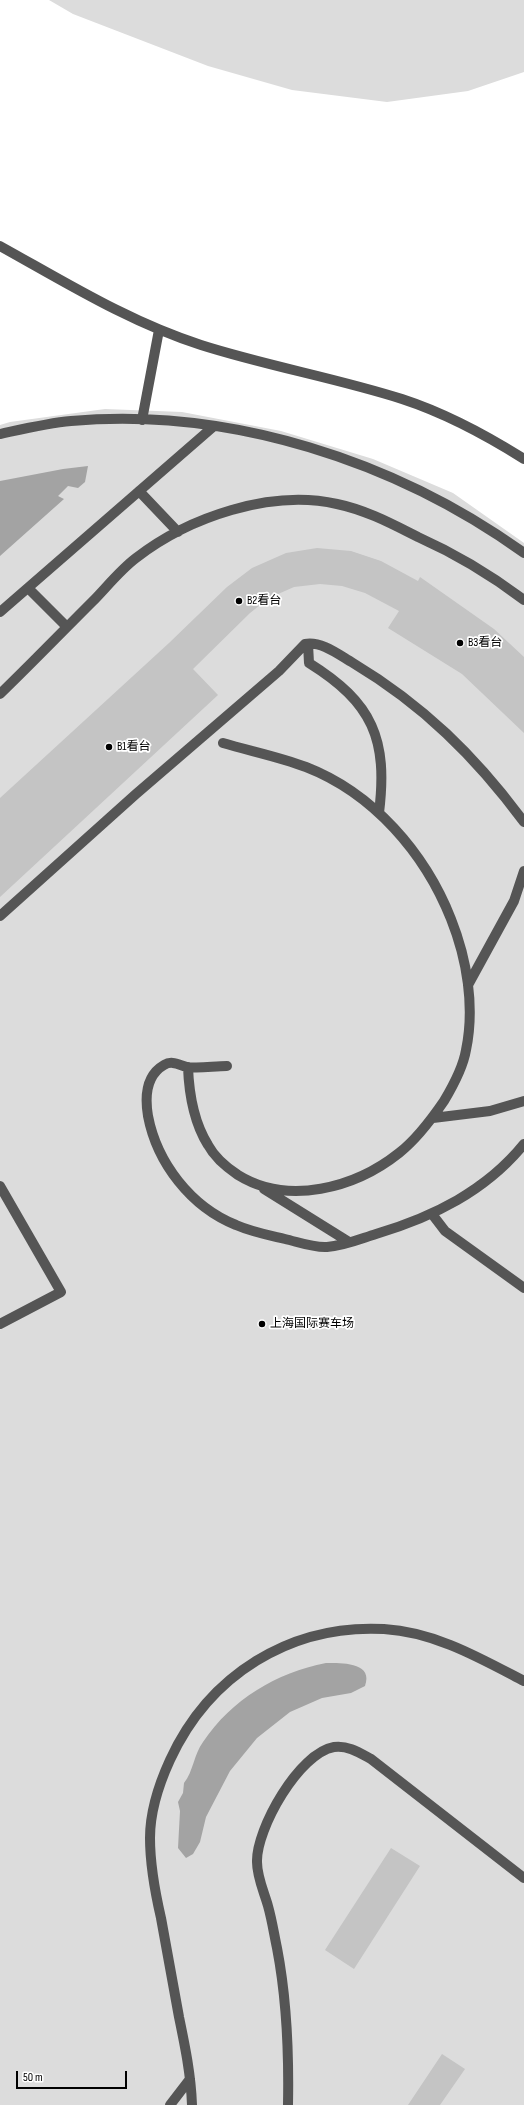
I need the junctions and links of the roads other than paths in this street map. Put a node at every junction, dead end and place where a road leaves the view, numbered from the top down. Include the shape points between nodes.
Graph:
1 (0, 246) edge
2 (159, 330) junction
3 (142, 420) junction
4 (214, 426) junction
5 (0, 434) edge
6 (524, 459) edge
7 (139, 491) junction
8 (178, 532) junction
9 (524, 553) edge
10 (28, 588) junction
11 (524, 600) edge
12 (0, 612) edge
13 (67, 627) junction
14 (308, 644) junction
15 (0, 694) edge
16 (223, 743) dead end
17 (379, 813) junction
18 (524, 822) edge
19 (524, 871) edge
20 (0, 916) edge
21 (468, 985) junction
22 (226, 1066) dead end
23 (188, 1067) junction
24 (524, 1101) edge
25 (433, 1118) junction
26 (524, 1144) edge
27 (0, 1186) edge
28 (259, 1186) junction
29 (432, 1214) junction
30 (349, 1242) junction
31 (524, 1288) edge
32 (0, 1324) edge
33 (524, 1681) edge
34 (524, 1878) edge
35 (190, 2079) junction
36 (170, 2105) edge
37 (192, 2105) edge
38 (288, 2105) edge

1 - 2 street via 116,310
2 - 3 street
2 - 6 street via 201,345 403,400 447,417
3 - 4 street
3 - 5 street via 71,421
4 - 7 street
4 - 9 street via 275,437 335,454 455,508
7 - 8 street
7 - 10 street
8 - 11 street via 238,508 268,502 300,500 337,504 367,513 427,541 501,582
8 - 13 street via 135,558
10 - 12 street
10 - 13 street
13 - 15 street
14 - 17 street via 309,664 342,686 365,713 372,727 382,765 383,782
14 - 18 street via 334,652 404,697 432,719 484,771
14 - 20 street via 302,646 278,671
16 - 17 street via 311,769 331,778
17 - 21 street via 408,844 444,900 455,930
19 - 21 street via 514,902
21 - 25 street via 470,1006 466,1052 458,1074
22 - 23 street
23 - 28 street via 192,1108 208,1147 232,1171
23 - 30 street via 175,1063 163,1065 154,1075 145,1095 152,1132 164,1159 179,1183 211,1212 247,1230 325,1247
24 - 25 street via 490,1111
25 - 28 street via 398,1154 378,1168 355,1179 313,1191 293,1192
26 - 29 street via 482,1185
27 - 32 street via 61,1292
28 - 30 street
29 - 30 street via 411,1224
29 - 31 street via 445,1231
33 - 35 street via 462,1650 419,1634 384,1629 338,1631 293,1642 273,1651 236,1675 205,1704 183,1735 166,1770 154,1806 150,1836 154,1886
34 - 38 street via 372,1759 354,1750 334,1747 312,1757 303,1765 266,1824 261,1835 257,1863 272,1924 285,2001 289,2048
35 - 36 street
35 - 37 street

